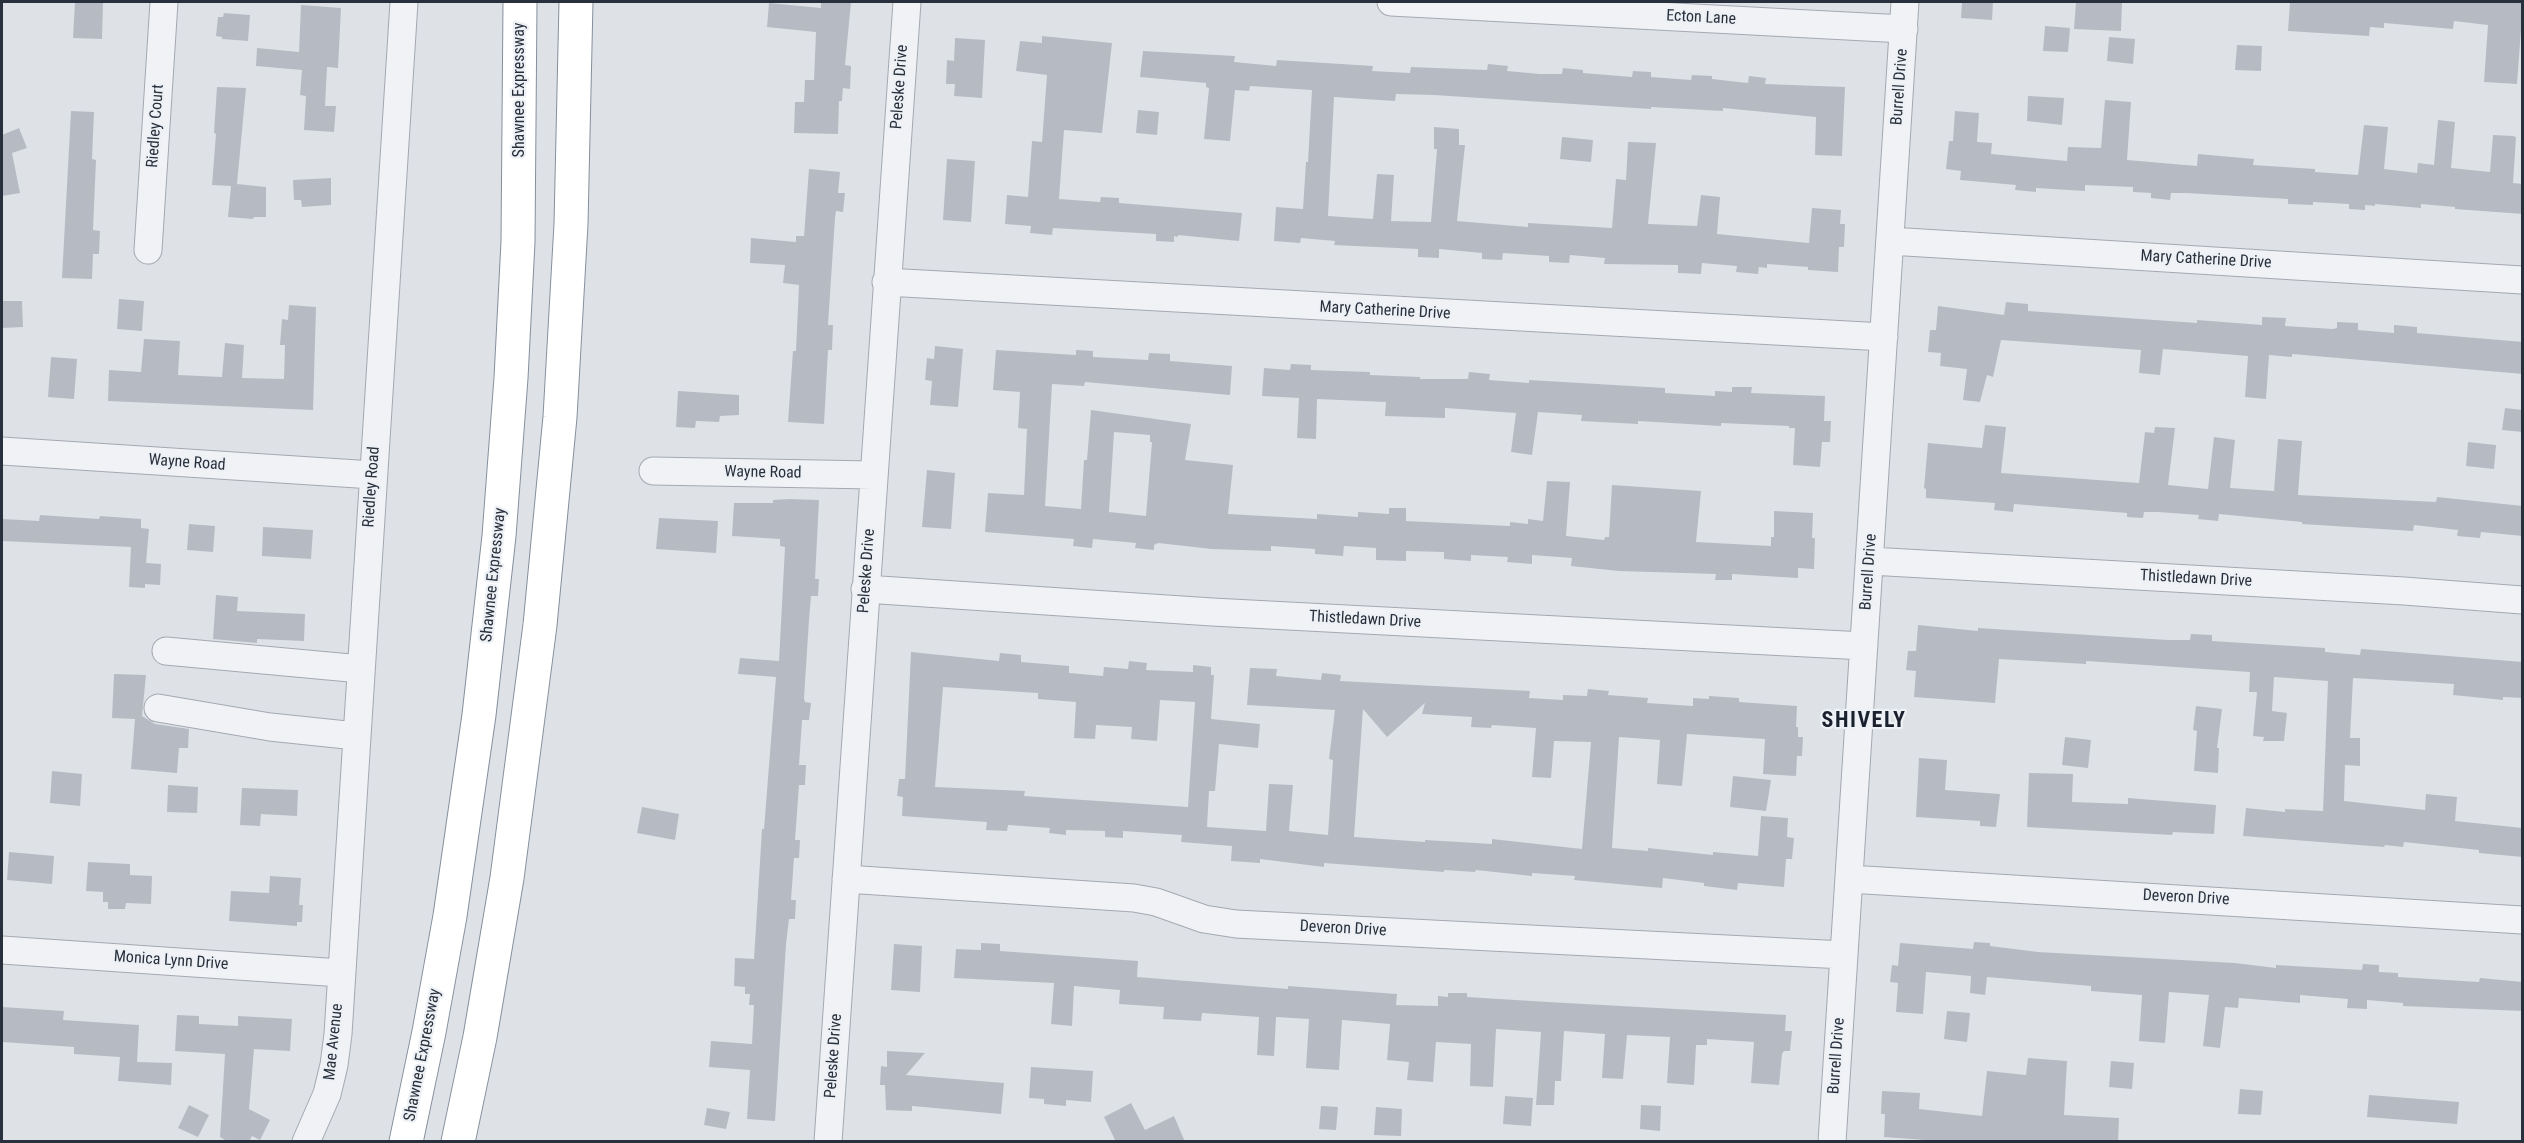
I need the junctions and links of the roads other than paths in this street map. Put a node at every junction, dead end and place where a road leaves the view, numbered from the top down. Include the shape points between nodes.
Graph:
1 (164, 2) edge
2 (404, 2) edge
3 (520, 2) edge
4 (576, 2) edge
5 (906, 2) edge
6 (1391, 2) edge
7 (1905, 2) edge
8 (1904, 29) junction
9 (1890, 241) junction
10 (147, 250) dead end
11 (2523, 280) edge
12 (886, 282) junction
13 (1884, 337) junction
14 (2, 451) edge
15 (653, 471) dead end
16 (373, 475) junction
17 (873, 475) junction
18 (1870, 561) junction
19 (865, 589) junction
20 (2523, 600) edge
21 (1864, 646) junction
22 (166, 651) dead end
23 (361, 669) junction
24 (158, 708) dead end
25 (356, 736) junction
26 (846, 879) junction
27 (1849, 879) junction
28 (2523, 920) edge
29 (2, 950) edge
30 (1844, 955) junction
31 (341, 973) junction
32 (306, 1142) edge
33 (406, 1142) edge
34 (458, 1142) edge
35 (828, 1142) edge
36 (1832, 1142) edge

1 - 10 street, Riedley Court
2 - 16 street, Riedley Road
3 - 33 highway, Shawnee Expressway via 518,242 499,536 479,715 450,916
4 - 34 highway via 563,371 540,625 507,878
5 - 12 street, Peleske Drive
6 - 8 street, Ecton Lane
7 - 8 street, Burrell Drive
8 - 9 street, Burrell Drive
9 - 11 street, Mary Catherine Drive
9 - 13 street, Burrell Drive
12 - 13 street, Mary Catherine Drive
12 - 17 street, Peleske Drive
13 - 18 street, Burrell Drive
14 - 16 street, Wayne Road
15 - 17 street, Wayne Road
16 - 23 street, Riedley Road
17 - 19 street, Peleske Drive
18 - 20 street, Thistledawn Drive
18 - 21 street, Burrell Drive
19 - 21 street, Thistledawn Drive via 1212,612
19 - 26 street, Peleske Drive
21 - 27 street, Burrell Drive
22 - 23 street
23 - 25 street, Riedley Road
24 - 25 street via 270,727
25 - 31 street, Riedley Road
26 - 30 street, Deveron Drive via 1134,897 1204,919 1236,924
26 - 35 street, Peleske Drive
27 - 28 street, Deveron Drive
27 - 30 street, Burrell Drive
29 - 31 street, Monica Lynn Drive
30 - 36 street, Burrell Drive
31 - 32 street, Mae Avenue via 334,1065 327,1094

